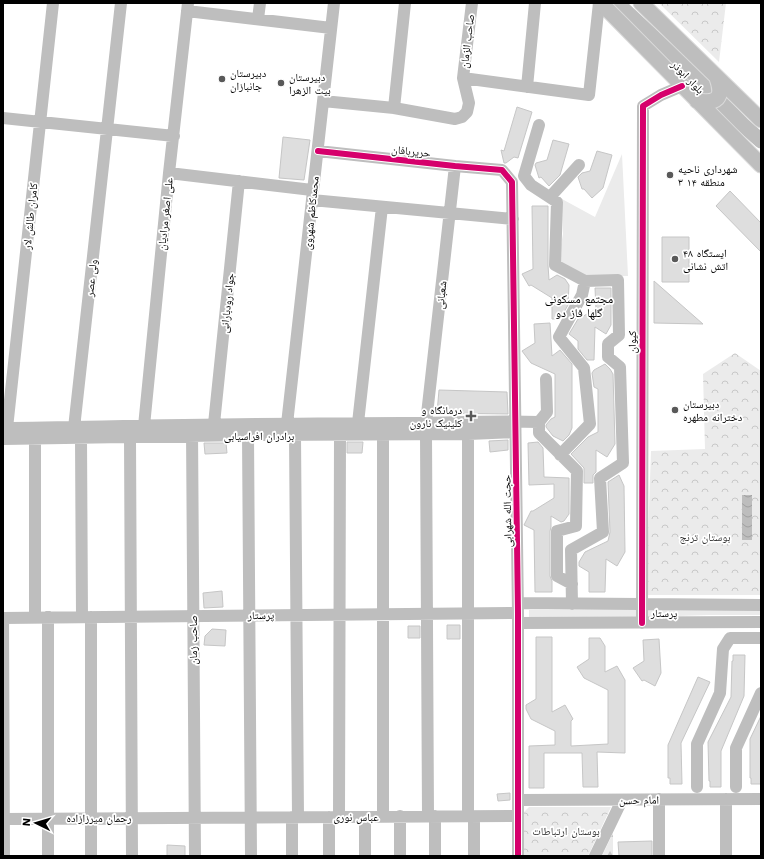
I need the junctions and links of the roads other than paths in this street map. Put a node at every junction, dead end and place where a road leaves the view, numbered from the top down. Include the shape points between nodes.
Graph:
1 (53, 3) edge
2 (120, 3) edge
3 (260, 3) edge
4 (334, 3) edge
5 (405, 3) edge
6 (472, 3) edge
7 (535, 3) edge
8 (600, 3) edge
9 (641, 3) edge
10 (187, 7) edge
11 (258, 19) junction
12 (331, 28) junction
13 (463, 78) junction
14 (717, 78) junction
15 (682, 86) junction
16 (527, 87) junction
17 (323, 101) junction
18 (697, 101) junction
19 (741, 101) junction
20 (394, 108) junction
21 (3, 118) edge
22 (761, 120) edge
23 (716, 121) junction
24 (40, 122) junction
25 (539, 125) dead end
26 (107, 129) junction
27 (174, 136) junction
28 (318, 151) junction
29 (579, 165) dead end
30 (761, 165) edge
31 (455, 166) junction
32 (502, 170) joint
33 (169, 173) junction
34 (239, 181) junction
35 (312, 195) junction
36 (550, 197) junction
37 (382, 207) junction
38 (450, 213) junction
39 (513, 219) junction
40 (585, 281) junction
41 (546, 378) dead end
42 (539, 422) junction
43 (358, 423) junction
44 (214, 424) junction
45 (287, 424) junction
46 (144, 426) junction
47 (515, 426) junction
48 (74, 428) junction
49 (426, 429) junction
50 (192, 431) junction
51 (4, 432) edge
52 (468, 434) junction
53 (248, 435) junction
54 (294, 435) junction
55 (340, 435) junction
56 (383, 435) junction
57 (130, 437) junction
58 (35, 438) junction
59 (81, 438) junction
60 (560, 454) junction
61 (572, 584) junction
62 (572, 604) junction
63 (642, 604) junction
64 (761, 605) edge
65 (518, 613) junction
66 (383, 614) junction
67 (427, 614) junction
68 (468, 614) junction
69 (296, 615) junction
70 (339, 615) junction
71 (131, 616) junction
72 (193, 616) junction
73 (250, 616) junction
74 (35, 617) junction
75 (48, 617) junction
76 (87, 617) junction
77 (3, 618) edge
78 (761, 622) edge
79 (642, 623) junction
80 (761, 638) edge
81 (761, 693) edge
82 (696, 787) dead end
83 (736, 787) dead end
84 (726, 799) junction
85 (761, 799) edge
86 (518, 800) junction
87 (622, 800) junction
88 (659, 800) junction
89 (365, 816) junction
90 (383, 816) junction
91 (400, 816) junction
92 (431, 816) junction
93 (471, 816) junction
94 (518, 816) junction
95 (251, 817) junction
96 (295, 817) junction
97 (334, 817) junction
98 (48, 818) junction
99 (91, 818) junction
100 (132, 818) junction
101 (195, 818) junction
102 (4, 819) edge
103 (4, 856) edge
104 (48, 856) edge
105 (92, 856) edge
106 (132, 856) edge
107 (195, 856) edge
108 (251, 856) edge
109 (292, 856) edge
110 (329, 856) edge
111 (365, 856) edge
112 (400, 856) edge
113 (435, 856) edge
114 (474, 856) edge
115 (518, 856) edge
116 (595, 856) edge
117 (659, 856) edge
118 (726, 856) edge

1 - 24 street, کامران طالش لار
2 - 26 street, ولی عصر
3 - 11 street
4 - 12 street, محمدکاظم شهروی
5 - 20 street
6 - 13 street, صاحب الزمان
7 - 16 street
8 - 15 main road, بلوار ابوذر
8 - 16 street via 589,94
9 - 14 main road, بلوار ابوذر
10 - 11 street
10 - 27 street, علی اصغر مرادیان
11 - 12 street
12 - 17 street, محمدکاظم شهروی
13 - 16 street
13 - 20 street, صاحب الزمان via 469,103 467,112 462,117 455,119
14 - 18 main road via 721,93 717,99 712,102
14 - 19 main road, بلوار ابوذر
15 - 18 main road, بلوار ابوذر
15 - 63 street, کیوان via 643,106
17 - 20 street
17 - 28 street, محمدکاظم شهروی
18 - 23 main road, بلوار ابوذر
19 - 22 main road, بلوار ابوذر
19 - 23 main road via 725,100 720,106
21 - 24 street
23 - 30 main road, بلوار ابوذر
24 - 26 street
24 - 51 street, کامران طالش لار
25 - 36 street via 524,176
26 - 27 street
26 - 48 street, ولی عصر
27 - 33 street, علی اصغر مرادیان
28 - 31 street, حریربافان
28 - 35 street, محمدکاظم شهروی
29 - 36 street
31 - 32 street, حریربافان
31 - 38 street, شعبانی
32 - 39 street, حجت الله شهرابی via 512,182
33 - 34 street
33 - 46 street, علی اصغر مرادیان
34 - 35 street
34 - 44 street, جواد رودبارانی
35 - 37 street
35 - 45 street, محمدکاظم شهروی
36 - 40 street via 557,202 555,265
37 - 38 street
37 - 43 street
38 - 39 street
38 - 49 street, شعبانی
39 - 47 street, حجت الله شهرابی
40 - 60 street via 582,295 559,337 584,368 590,424
40 - 61 street via 618,280 619,335 608,344 608,358 620,367 623,463 600,478 602,532 571,550
41 - 42 street via 547,412
42 - 47 street
42 - 60 street via 539,433
43 - 45 street, برادران افراسیابی
43 - 49 street, برادران افراسیابی
44 - 45 street, برادران افراسیابی
44 - 50 street, برادران افراسیابی
46 - 48 street, برادران افراسیابی
46 - 50 street, برادران افراسیابی
47 - 49 street, برادران افراسیابی
47 - 52 street, برادران افراسیابی
47 - 65 street, حجت الله شهرابی
48 - 51 street, برادران افراسیابی
49 - 52 street, برادران افراسیابی
49 - 56 street, برادران افراسیابی
49 - 67 street, شعبانی
50 - 53 street, برادران افراسیابی
50 - 57 street, برادران افراسیابی
50 - 72 street, صاحب زمان
51 - 58 street, برادران افراسیابی
52 - 68 street
53 - 54 street, برادران افراسیابی
53 - 73 street
54 - 55 street, برادران افراسیابی
54 - 69 street
55 - 56 street, برادران افراسیابی
55 - 70 street
56 - 66 street
57 - 59 street, برادران افراسیابی
57 - 71 street
58 - 59 street, برادران افراسیابی
58 - 74 street
59 - 76 street
60 - 61 street via 577,471 576,526 557,532 557,576
61 - 62 street
62 - 63 street, پرستار
62 - 65 street, پرستار
63 - 64 street, پرستار
63 - 79 street, کیوان
65 - 68 street, پرستار
65 - 79 street, پرستار
65 - 86 street, حجت الله شهرابی
66 - 67 street, پرستار
66 - 70 street, پرستار
66 - 90 street
67 - 68 street, پرستار
67 - 92 street, شعبانی
68 - 93 street
69 - 70 street, پرستار
69 - 73 street, پرستار
69 - 96 street
70 - 97 street
71 - 72 street, پرستار
71 - 76 street, پرستار
71 - 100 street
72 - 73 street, پرستار
72 - 101 street, صاحب زمان
73 - 95 street
74 - 75 street, پرستار
74 - 77 street, پرستار
75 - 76 street, پرستار
75 - 98 street
76 - 99 street
77 - 102 street
78 - 79 street, پرستار
80 - 82 street via 730,638 723,650 720,692 697,744
81 - 83 street via 736,748
84 - 85 street, امام حسن
84 - 88 street, امام حسن
84 - 118 street
86 - 87 street, امام حسن
86 - 94 street, حجت الله شهرابی
87 - 88 street, امام حسن
87 - 116 street
88 - 117 street
89 - 90 street, عباس نوری
89 - 97 street, عباس نوری
89 - 111 street
90 - 91 street, عباس نوری
91 - 92 street, عباس نوری
91 - 112 street
92 - 93 street, عباس نوری
92 - 113 street, شعبانی
93 - 94 street, عباس نوری
93 - 114 street
94 - 115 street, حجت الله شهرابی
95 - 96 street, عباس نوری
95 - 101 street, عباس نوری
95 - 108 street
96 - 97 street, عباس نوری
96 - 109 street
97 - 110 street
98 - 99 street, رحمان میرزازاده
98 - 102 street, رحمان میرزازاده
98 - 104 street
99 - 100 street, رحمان میرزازاده
99 - 105 street
100 - 101 street, رحمان میرزازاده
100 - 106 street
101 - 107 street, صاحب زمان
102 - 103 street

